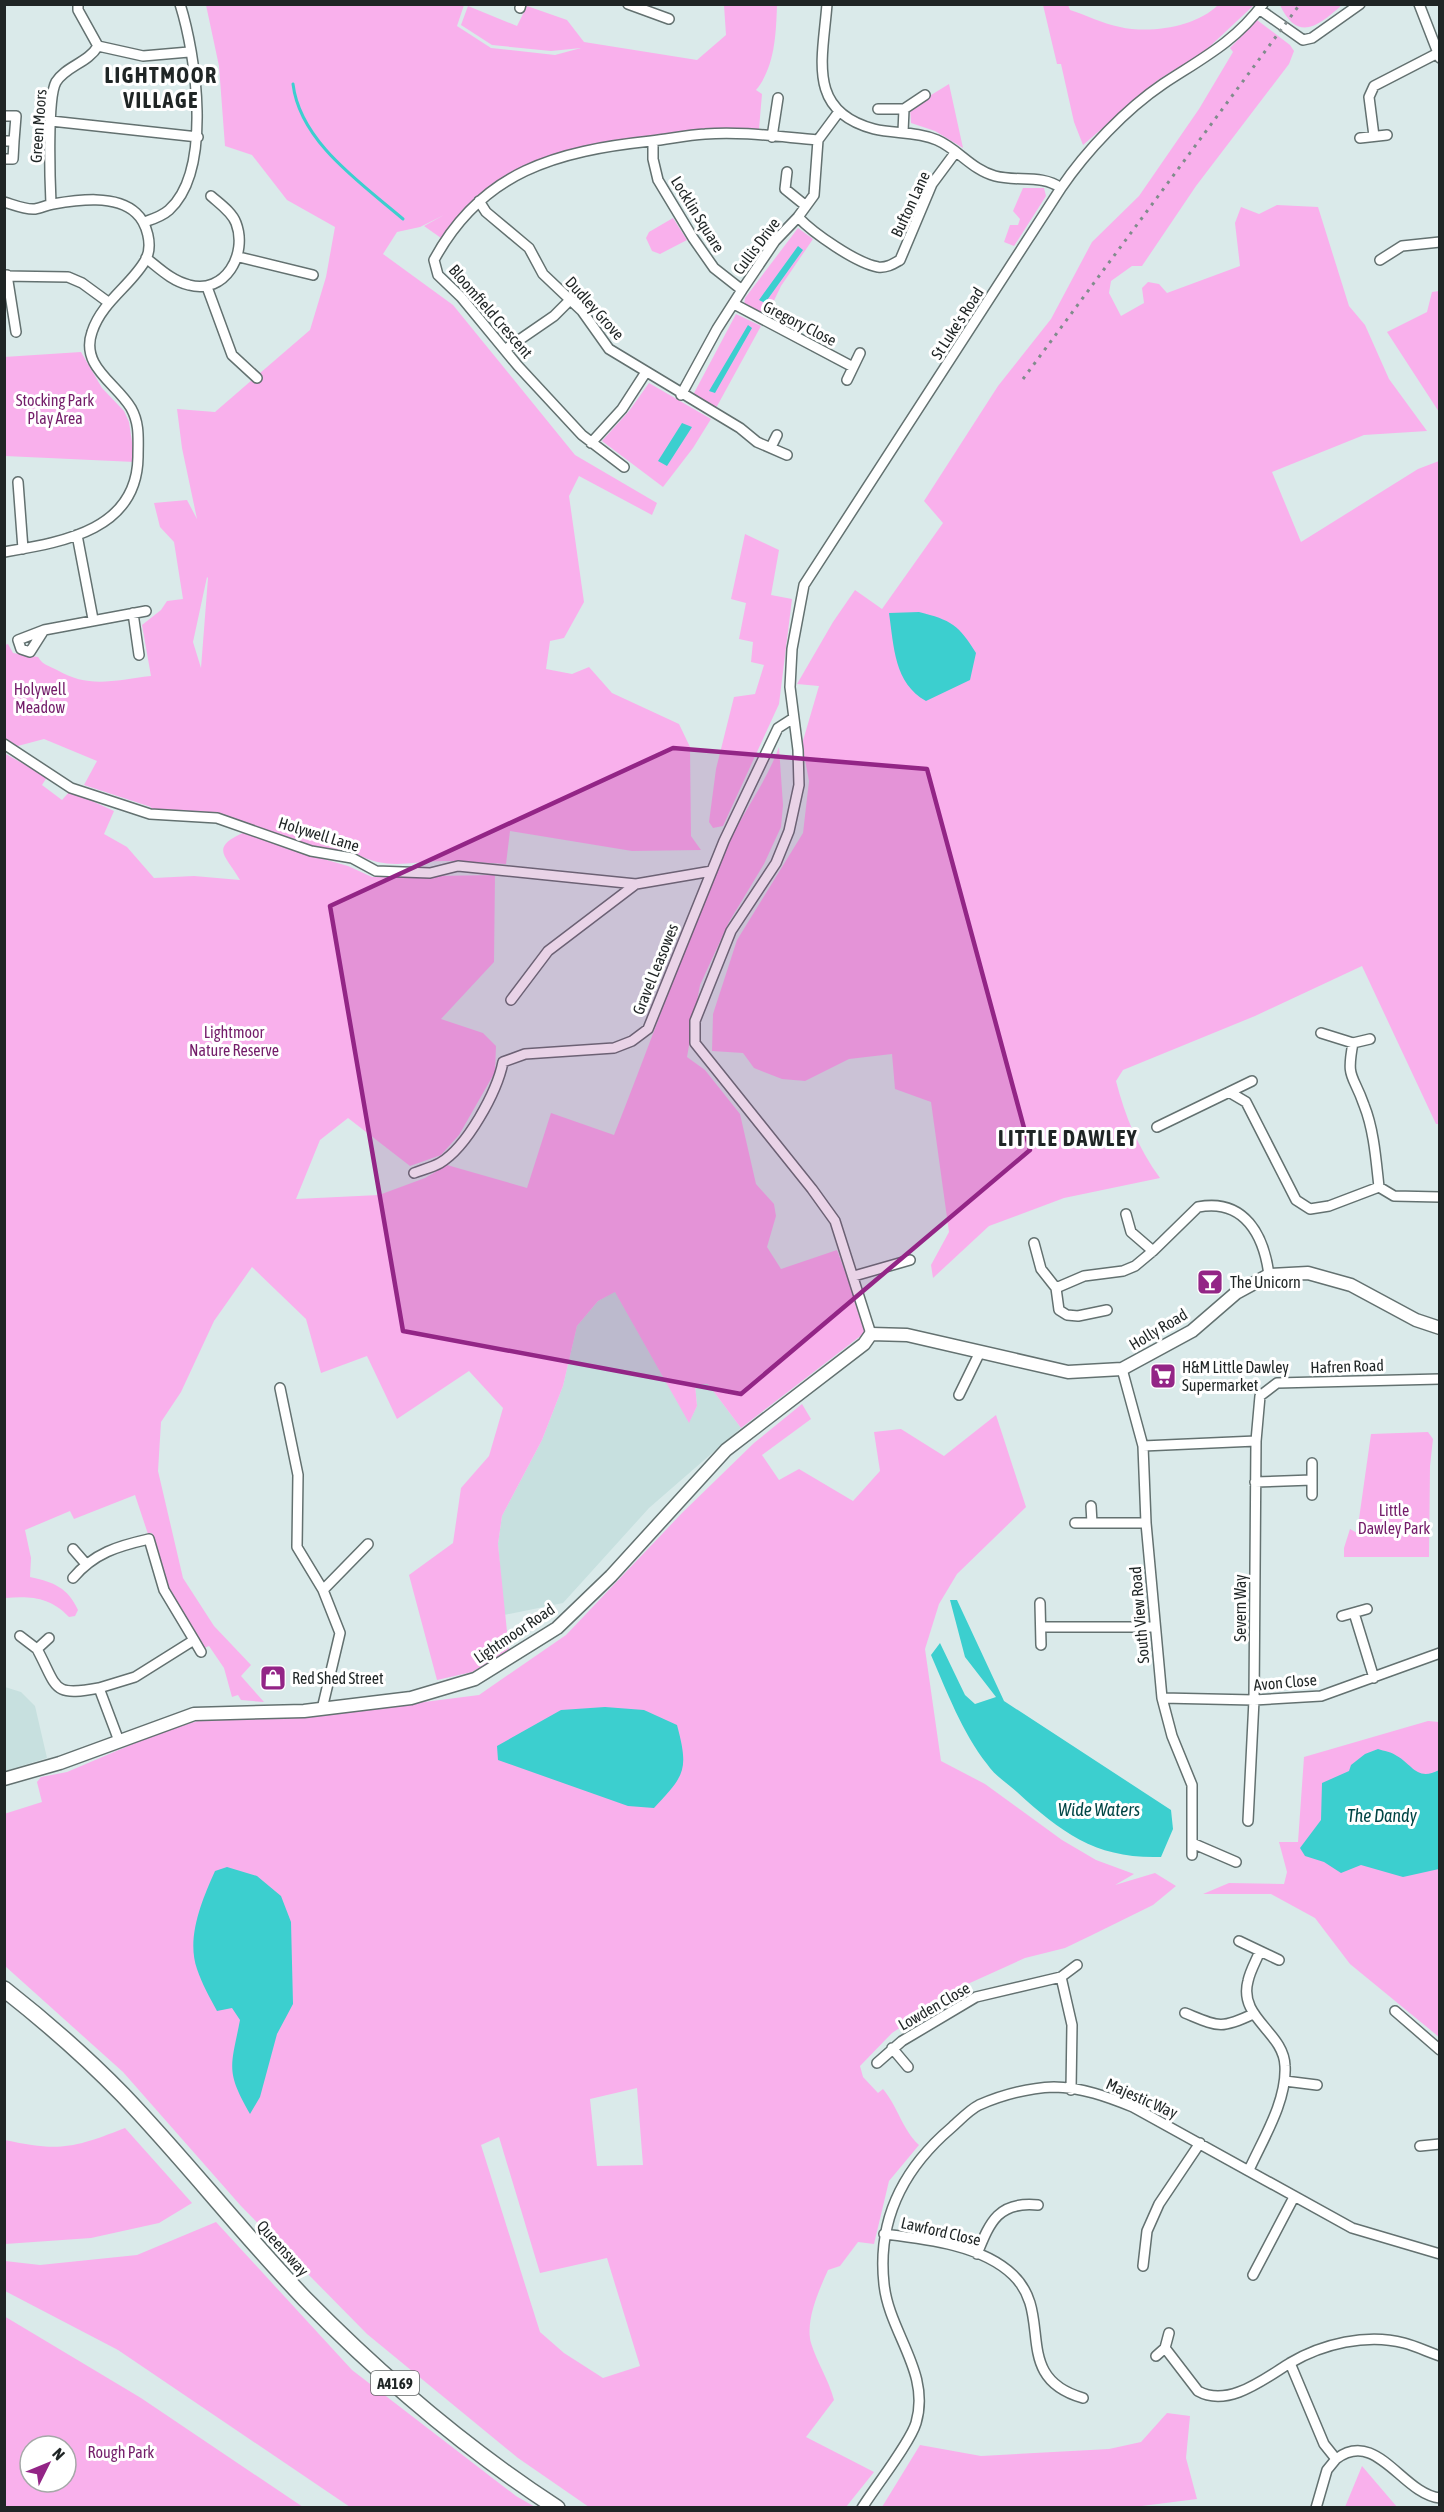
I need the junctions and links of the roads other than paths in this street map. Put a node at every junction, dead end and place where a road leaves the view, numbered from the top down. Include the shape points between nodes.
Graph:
1 (78, 4) edge
2 (180, 4) edge
3 (628, 4) edge
4 (827, 4) edge
5 (1360, 4) edge
6 (1419, 4) edge
7 (1261, 7) edge
8 (669, 19) dead end
9 (98, 46) junction
10 (189, 52) junction
11 (1439, 55) edge
12 (925, 95) dead end
13 (778, 98) dead end
14 (878, 109) dead end
15 (904, 109) junction
16 (838, 113) junction
17 (5, 116) edge
18 (51, 121) junction
19 (903, 132) junction
20 (1387, 135) dead end
21 (1374, 136) junction
22 (198, 137) junction
23 (772, 137) junction
24 (1360, 138) dead end
25 (819, 140) junction
26 (9, 141) edge
27 (653, 141) junction
28 (955, 153) junction
29 (4, 159) edge
30 (787, 172) dead end
31 (1061, 188) junction
32 (211, 196) dead end
33 (479, 201) junction
34 (4, 202) edge
35 (51, 204) junction
36 (806, 206) junction
37 (798, 217) junction
38 (144, 222) junction
39 (1440, 242) edge
40 (239, 257) junction
41 (146, 258) junction
42 (1380, 260) dead end
43 (313, 275) dead end
44 (6, 276) edge
45 (207, 287) junction
46 (742, 290) junction
47 (570, 300) junction
48 (108, 302) junction
49 (734, 304) junction
50 (16, 333) dead end
51 (506, 349) junction
52 (860, 353) dead end
53 (853, 367) junction
54 (646, 372) junction
55 (257, 378) dead end
56 (847, 380) dead end
57 (681, 395) junction
58 (777, 435) dead end
59 (591, 443) junction
60 (771, 447) junction
61 (786, 455) dead end
62 (624, 467) dead end
63 (18, 482) dead end
64 (77, 535) junction
65 (23, 549) junction
66 (4, 552) edge
67 (146, 611) dead end
68 (133, 613) junction
69 (93, 619) junction
70 (44, 630) dead end
71 (139, 655) dead end
72 (792, 719) junction
73 (4, 744) edge
74 (712, 871) junction
75 (636, 884) junction
76 (511, 1000) dead end
77 (1321, 1033) dead end
78 (1371, 1038) dead end
79 (1353, 1043) junction
80 (1252, 1081) dead end
81 (1229, 1092) junction
82 (1157, 1126) dead end
83 (414, 1173) dead end
84 (1379, 1187) junction
85 (1440, 1197) edge
86 (1126, 1214) dead end
87 (1034, 1243) dead end
88 (1153, 1251) junction
89 (910, 1260) dead end
90 (1269, 1275) junction
91 (854, 1276) junction
92 (1056, 1288) junction
93 (1107, 1310) dead end
94 (1440, 1328) edge
95 (870, 1334) junction
96 (980, 1352) junction
97 (1122, 1369) junction
98 (1440, 1379) edge
99 (280, 1388) dead end
100 (959, 1395) dead end
101 (1260, 1396) joint
102 (1256, 1441) junction
103 (1143, 1446) junction
104 (1312, 1463) dead end
105 (1312, 1480) junction
106 (1255, 1482) junction
107 (1312, 1495) dead end
108 (1091, 1506) dead end
109 (1075, 1523) dead end
110 (1092, 1523) junction
111 (1146, 1523) junction
112 (368, 1544) dead end
113 (73, 1549) dead end
114 (86, 1564) junction
115 (73, 1578) dead end
116 (323, 1590) junction
117 (1040, 1603) dead end
118 (1367, 1609) dead end
119 (1354, 1613) junction
120 (1342, 1616) dead end
121 (1041, 1627) junction
122 (1154, 1627) junction
123 (20, 1636) dead end
124 (49, 1638) dead end
125 (194, 1640) junction
126 (1041, 1645) dead end
127 (37, 1649) junction
128 (201, 1652) dead end
129 (1440, 1653) edge
130 (1374, 1677) junction
131 (99, 1688) junction
132 (1162, 1698) junction
133 (1254, 1700) junction
134 (322, 1709) junction
135 (119, 1741) junction
136 (4, 1779) edge
137 (1248, 1821) dead end
138 (1192, 1843) junction
139 (1192, 1856) dead end
140 (1236, 1862) dead end
141 (1239, 1941) dead end
142 (1260, 1951) junction
143 (1279, 1960) dead end
144 (1077, 1965) dead end
145 (1061, 1977) junction
146 (4, 1989) edge
147 (1200, 2008) dead end
148 (1395, 2011) dead end
149 (1185, 2013) dead end
150 (1253, 2014) junction
151 (1195, 2017) junction
152 (892, 2048) junction
153 (1440, 2050) edge
154 (877, 2064) dead end
155 (908, 2067) dead end
156 (1285, 2081) junction
157 (1317, 2085) dead end
158 (1071, 2090) junction
159 (1200, 2143) junction
160 (1440, 2144) edge
161 (1420, 2146) dead end
162 (1249, 2170) junction
163 (1294, 2197) junction
164 (1038, 2205) dead end
165 (884, 2234) junction
166 (977, 2254) junction
167 (1440, 2254) edge
168 (1143, 2266) dead end
169 (1253, 2275) dead end
170 (1168, 2333) dead end
171 (1165, 2348) junction
172 (1156, 2356) dead end
173 (1440, 2356) edge
174 (1290, 2362) junction
175 (1083, 2398) dead end
176 (1336, 2459) junction
177 (1440, 2498) edge
178 (557, 2508) edge
179 (862, 2508) edge
180 (1316, 2508) edge

1 - 9 street
2 - 10 street
3 - 8 street
4 - 16 street via 822,84
5 - 7 street via 1312,38 1303,40
6 - 11 street
7 - 31 street, St Luke's Road via 1227,43 1162,85 1119,122 1086,154
9 - 10 street via 143,56
9 - 18 street, Green Moors via 89,58 56,82
10 - 22 street via 198,108
11 - 21 street via 1374,86 1369,97
12 - 15 street
13 - 23 street
14 - 15 street
15 - 19 street
16 - 19 street via 873,129
16 - 25 street, Cullis Drive
17 - 26 street via 16,116
18 - 22 street
18 - 35 street, Green Moors
19 - 28 street via 938,141
20 - 21 street
21 - 24 street
22 - 38 street via 179,198 160,217
23 - 25 street, Bloomfield Crescent
23 - 27 street, Bloomfield Crescent via 706,134
25 - 36 street, Cullis Drive via 814,195
26 - 29 street via 13,159
27 - 33 street, Bloomfield Crescent via 556,157
27 - 46 street, Locklin Square via 658,180 714,268
28 - 31 street via 984,173 1040,179
28 - 37 street, Bufton Lane via 932,184 900,260 889,266 862,261 810,230
30 - 36 street via 785,189
31 - 72 street, St Luke's Road via 804,585 792,649
32 - 40 street via 229,211 236,224
33 - 47 street, Dudley Grove via 486,212 529,248 543,274
33 - 51 street, Bloomfield Crescent via 439,251 434,267
34 - 35 street via 34,209
35 - 38 street via 120,203
36 - 37 street, Cullis Drive
37 - 46 street, Cullis Drive via 775,241
38 - 41 street
39 - 42 street via 1402,246
40 - 43 street
40 - 45 street via 229,273
41 - 45 street via 172,279
41 - 48 street
44 - 48 street via 68,277
44 - 50 street
45 - 55 street via 232,356
46 - 49 street, Cullis Drive
47 - 51 street
47 - 54 street, Dudley Grove via 609,349
48 - 64 street via 91,333 90,347 102,376 131,409 138,426 138,462 122,508 105,522
49 - 53 street, Gregory Close
49 - 57 street, Cullis Drive
51 - 59 street, Bloomfield Crescent
52 - 53 street
53 - 56 street
54 - 57 street, Dudley Grove
54 - 59 street via 622,409
57 - 60 street, Dudley Grove
58 - 60 street
59 - 62 street, Bloomfield Crescent
60 - 61 street, Dudley Grove
63 - 65 street
64 - 65 street
64 - 69 street
65 - 66 street
67 - 68 street
68 - 69 street
68 - 71 street
69 - 70 street
72 - 74 street, Gravel Leasowes via 778,728
72 - 91 street, St Luke's Road via 799,785 789,831 776,863 731,931 695,1021 695,1043 835,1221
73 - 75 street, Holywell Lane via 71,788 150,814 217,818 311,851 352,858 376,871 430,873 458,866
74 - 75 street, Holywell Lane
74 - 83 street, Gravel Leasowes via 648,1029 614,1048 525,1054 503,1062 499,1082 461,1145 440,1163
75 - 76 street via 548,951
77 - 79 street
78 - 79 street
79 - 84 street via 1349,1075 1364,1105
80 - 81 street
81 - 82 street
81 - 84 street via 1246,1102 1296,1200 1310,1209
84 - 85 street via 1394,1196
86 - 88 street via 1131,1232
87 - 92 street via 1041,1269
88 - 90 street via 1198,1207 1221,1206 1231,1209 1260,1235
88 - 92 street via 1123,1271 1084,1276
89 - 91 street
90 - 94 street, Holly Road via 1308,1273 1351,1285 1416,1320
90 - 97 street, Holly Road via 1236,1293 1192,1330
91 - 95 street, St Luke's Road
92 - 93 street via 1059,1310 1067,1315
95 - 96 street, Holly Road via 907,1335
95 - 134 street, Lightmoor Road via 864,1344 726,1450 611,1576 557,1628 475,1679 411,1698
96 - 97 street, Holly Road via 1068,1372
96 - 100 street
97 - 103 street, South View Road
98 - 101 street, Hafren Road via 1276,1383
99 - 116 street via 298,1475 297,1547
101 - 102 street, Severn Way
102 - 103 street
102 - 106 street, Severn Way
103 - 111 street, South View Road
104 - 105 street
105 - 106 street
105 - 107 street
106 - 133 street, Severn Way
108 - 110 street
109 - 110 street
110 - 111 street
111 - 122 street, South View Road
112 - 116 street
113 - 114 street
114 - 115 street
114 - 125 street via 112,1548 149,1539 164,1590
116 - 134 street via 340,1633
117 - 121 street
118 - 119 street
119 - 120 street
119 - 130 street
121 - 122 street
121 - 126 street
122 - 132 street, South View Road
123 - 127 street
124 - 127 street
125 - 128 street
125 - 131 street via 135,1677
127 - 131 street via 60,1690 75,1693
129 - 130 street, Avon Close
130 - 133 street, Avon Close via 1321,1696
131 - 135 street
132 - 133 street, Avon Close
132 - 138 street, South View Road via 1192,1785
133 - 137 street, Severn Way
134 - 135 street, Lightmoor Road via 195,1714
135 - 136 street, Lightmoor Road
138 - 139 street, South View Road
138 - 140 street
141 - 142 street
142 - 143 street
142 - 150 street via 1247,1982 1246,1998
144 - 145 street, Lowden Close
145 - 152 street, Lowden Close via 976,1997
145 - 158 street via 1072,2025
146 - 178 main road, Queensway / A4169 via 121,2093 267,2257 355,2348 481,2453
147 - 151 street
148 - 153 street
149 - 151 street
150 - 151 street via 1229,2026 1213,2025
150 - 156 street via 1281,2048
152 - 154 street, Lowden Close
152 - 155 street, Lowden Close
156 - 157 street
156 - 162 street
158 - 159 street, Majestic Way via 1097,2093 1133,2107
158 - 165 street, Majestic Way via 1056,2087 1019,2091 977,2106 938,2139 919,2162 899,2191
159 - 162 street, Majestic Way
159 - 168 street via 1159,2204 1147,2230
160 - 161 street
162 - 163 street, Majestic Way
163 - 167 street, Majestic Way via 1352,2228
163 - 169 street
164 - 166 street via 1020,2204 1003,2210 988,2225
165 - 166 street, Lawford Close
165 - 179 street, Majestic Way via 884,2286 892,2320 917,2375 918,2401 916,2423 909,2438
166 - 175 street, Lawford Close via 998,2262 1015,2277 1028,2295 1042,2368 1053,2385
170 - 171 street
171 - 172 street
171 - 174 street via 1192,2385 1202,2393 1214,2395 1236,2393
173 - 174 street via 1402,2342 1362,2340 1332,2345
174 - 176 street via 1324,2444
176 - 177 street via 1358,2451 1375,2453 1410,2485 1429,2497
176 - 180 street via 1327,2470

